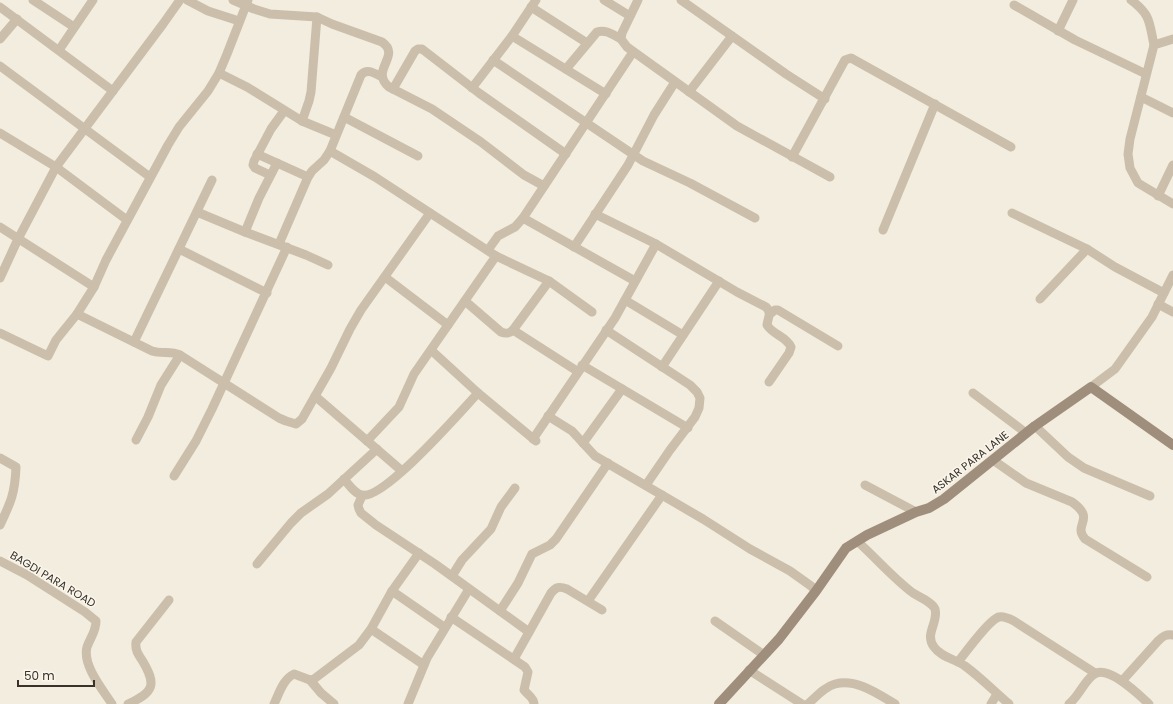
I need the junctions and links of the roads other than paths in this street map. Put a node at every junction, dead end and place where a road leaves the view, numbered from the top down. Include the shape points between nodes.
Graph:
1 (33, 0) edge
2 (93, 0) edge
3 (180, 0) edge
4 (187, 0) edge
5 (233, 0) edge
6 (604, 0) edge
7 (638, 0) edge
8 (681, 0) edge
9 (1073, 0) edge
10 (1131, 0) edge
11 (247, 3) edge
12 (534, 3) edge
13 (1014, 5) dead end
14 (0, 7) edge
15 (630, 16) junction
16 (317, 17) junction
17 (17, 19) junction
18 (239, 21) junction
19 (74, 27) junction
20 (1058, 31) junction
21 (512, 36) junction
22 (732, 36) junction
23 (0, 39) edge
24 (621, 39) junction
25 (1173, 39) edge
26 (587, 43) junction
27 (1154, 45) junction
28 (59, 50) junction
29 (634, 52) junction
30 (494, 60) junction
31 (0, 66) edge
32 (566, 70) junction
33 (219, 73) junction
34 (1146, 74) junction
35 (382, 77) junction
36 (675, 82) junction
37 (472, 88) junction
38 (393, 89) junction
39 (113, 91) junction
40 (689, 92) junction
41 (606, 94) junction
42 (1141, 97) junction
43 (825, 99) junction
44 (935, 104) junction
45 (284, 111) junction
46 (1173, 113) edge
47 (344, 117) junction
48 (302, 121) junction
49 (586, 123) junction
50 (85, 128) junction
51 (0, 133) edge
52 (336, 135) junction
53 (1011, 147) dead end
54 (330, 151) junction
55 (257, 154) junction
56 (566, 154) junction
57 (634, 155) junction
58 (418, 156) dead end
59 (792, 157) junction
60 (277, 163) junction
61 (1173, 165) edge
62 (56, 167) junction
63 (270, 175) junction
64 (150, 177) junction
65 (308, 177) junction
66 (830, 177) dead end
67 (212, 180) dead end
68 (544, 186) junction
69 (1158, 196) junction
70 (1173, 204) edge
71 (197, 212) junction
72 (430, 213) junction
73 (1012, 213) dead end
74 (595, 214) junction
75 (522, 218) junction
76 (755, 218) dead end
77 (127, 220) junction
78 (0, 227) edge
79 (883, 230) dead end
80 (245, 232) junction
81 (18, 239) junction
82 (656, 244) junction
83 (283, 246) junction
84 (574, 247) junction
85 (179, 249) junction
86 (1087, 249) junction
87 (488, 250) junction
88 (496, 256) junction
89 (328, 265) dead end
90 (1173, 275) edge
91 (385, 276) junction
92 (0, 278) edge
93 (549, 281) junction
94 (635, 281) junction
95 (719, 281) junction
96 (94, 287) junction
97 (267, 293) junction
98 (1164, 294) junction
99 (1040, 299) dead end
100 (625, 300) junction
101 (465, 301) junction
102 (1158, 304) junction
103 (592, 312) dead end
104 (1173, 312) edge
105 (77, 314) junction
106 (770, 314) junction
107 (448, 325) junction
108 (513, 330) junction
109 (606, 330) junction
110 (0, 333) edge
111 (683, 335) junction
112 (134, 342) junction
113 (838, 346) dead end
114 (431, 350) junction
115 (180, 355) junction
116 (662, 367) junction
117 (580, 368) junction
118 (224, 382) junction
119 (769, 382) dead end
120 (1091, 387) junction
121 (622, 389) junction
122 (478, 393) junction
123 (973, 393) dead end
124 (315, 396) junction
125 (548, 416) junction
126 (1035, 426) junction
127 (688, 428) junction
128 (1026, 433) junction
129 (136, 440) dead end
130 (367, 441) junction
131 (583, 443) junction
132 (1173, 445) edge
133 (377, 449) junction
134 (0, 458) edge
135 (993, 460) junction
136 (608, 463) junction
137 (402, 471) junction
138 (174, 476) dead end
139 (344, 479) junction
140 (646, 485) junction
141 (865, 486) dead end
142 (515, 488) dead end
143 (662, 495) junction
144 (362, 496) junction
145 (1150, 496) dead end
146 (916, 512) junction
147 (0, 525) edge
148 (857, 541) junction
149 (418, 553) junction
150 (0, 561) edge
151 (257, 564) dead end
152 (452, 576) junction
153 (1147, 576) dead end
154 (468, 589) junction
155 (392, 591) junction
156 (816, 591) junction
157 (170, 600) dead end
158 (588, 601) junction
159 (602, 610) dead end
160 (500, 611) junction
161 (451, 617) junction
162 (715, 621) dead end
163 (444, 627) junction
164 (370, 629) junction
165 (529, 632) junction
166 (1173, 635) edge
167 (764, 655) junction
168 (514, 659) junction
169 (958, 662) junction
170 (424, 665) junction
171 (749, 670) junction
172 (1095, 673) junction
173 (310, 680) junction
174 (1122, 681) junction
175 (997, 694) junction
176 (112, 704) edge
177 (128, 704) edge
178 (274, 704) edge
179 (334, 704) edge
180 (408, 704) edge
181 (534, 704) edge
182 (719, 704) edge
183 (802, 704) edge
184 (808, 704) edge
185 (895, 704) edge
186 (991, 704) edge
187 (1009, 704) edge
188 (1069, 704) edge
189 (1149, 704) edge

1 - 19 street
2 - 19 street
3 - 39 street
4 - 18 street via 208,11
5 - 11 street
6 - 15 street
7 - 15 street
8 - 22 street
9 - 20 street
10 - 27 street via 1143,9 1149,20
11 - 16 street via 270,14
11 - 18 street
12 - 21 street
12 - 26 street
13 - 20 street
14 - 17 street
15 - 24 street
16 - 35 street via 387,46 389,51
16 - 48 street via 311,92
17 - 23 street
17 - 28 street
18 - 33 street
19 - 28 street
20 - 34 street
21 - 30 street
21 - 32 street
22 - 40 street
22 - 43 street
24 - 26 street via 601,30
24 - 29 street
25 - 27 street
26 - 32 street
27 - 34 street
28 - 39 street
29 - 36 street
29 - 41 street
30 - 37 street
30 - 49 street
31 - 50 street
32 - 41 street
33 - 45 street via 247,87
33 - 64 street via 175,133
34 - 42 street
35 - 38 street via 383,82
35 - 47 street via 367,71 361,75
36 - 40 street
36 - 57 street
37 - 38 street via 426,52 418,49
37 - 56 street
38 - 68 street via 432,109 524,175
39 - 50 street
40 - 59 street via 737,126
41 - 49 street
42 - 46 street
42 - 69 street via 1128,154 1130,168 1138,183
43 - 44 street via 845,60 851,58
43 - 59 street
44 - 53 street
44 - 79 street
45 - 48 street
45 - 55 street
47 - 52 street
47 - 58 street
48 - 52 street
49 - 56 street
49 - 57 street
50 - 62 street
50 - 64 street
51 - 62 street
52 - 54 street
54 - 65 street
54 - 72 street
55 - 60 street
55 - 63 street via 254,168
56 - 68 street
57 - 74 street
57 - 76 street
59 - 66 street
60 - 63 street
60 - 65 street
61 - 69 street
62 - 77 street
62 - 81 street
63 - 80 street
64 - 77 street
65 - 83 street
67 - 71 street
68 - 75 street
69 - 70 street
71 - 80 street
71 - 85 street
72 - 87 street
72 - 91 street
73 - 86 street
74 - 82 street
74 - 84 street
75 - 84 street
75 - 87 street via 515,227 498,236
77 - 96 street
78 - 81 street
80 - 83 street
81 - 92 street
81 - 96 street
82 - 94 street
82 - 95 street
83 - 89 street
83 - 97 street
84 - 94 street
85 - 97 street
85 - 112 street
86 - 98 street
86 - 99 street
87 - 88 street
88 - 93 street
88 - 101 street
90 - 98 street, ASKAR PARA LANE
91 - 107 street
91 - 124 street via 361,310
93 - 103 street
93 - 108 street
94 - 100 street
95 - 106 street via 766,307
95 - 111 street
96 - 105 street
97 - 118 street
98 - 102 street, ASKAR PARA LANE
100 - 109 street
100 - 111 street
101 - 107 street
101 - 108 street via 501,332 506,334
102 - 104 street
102 - 120 street, ASKAR PARA LANE via 1152,317 1115,369
105 - 110 street via 56,340 48,356
105 - 112 street
106 - 113 street via 778,310
106 - 119 street via 767,325 789,342 791,347
107 - 114 street
108 - 117 street
109 - 116 street
109 - 117 street
111 - 116 street
112 - 115 street via 160,353
114 - 122 street
114 - 130 street via 410,380 399,407
115 - 118 street
115 - 129 street via 161,386
116 - 127 street via 690,385 700,398 699,408
117 - 121 street
117 - 125 street
118 - 124 street via 292,424 300,422
118 - 138 street via 204,427
120 - 126 street, ASKAR PARA LANE
120 - 132 street
121 - 127 street
121 - 131 street
122 - 125 street via 535,440
122 - 137 street
123 - 128 street
124 - 130 street
125 - 131 street via 572,431
126 - 128 street, ASKAR PARA LANE
126 - 145 street via 1068,457 1084,468
127 - 140 street
128 - 135 street, ASKAR PARA LANE
130 - 133 street
131 - 136 street via 595,456
133 - 137 street
133 - 139 street
134 - 147 street via 16,467 11,502
135 - 146 street, ASKAR PARA LANE via 944,499
135 - 153 street via 1026,483 1079,508 1084,513 1081,534 1085,539
136 - 140 street
136 - 160 street via 556,539 532,554
137 - 144 street via 377,491
139 - 144 street
139 - 151 street via 301,513
140 - 143 street
141 - 146 street
142 - 152 street via 501,507 491,529 462,560
143 - 156 street via 750,550 790,571
143 - 158 street
144 - 149 street via 358,505 361,513
146 - 148 street, ASKAR PARA LANE
148 - 156 street, ASKAR PARA LANE via 846,548
148 - 169 street via 911,591 932,605 936,613 930,632 931,644 939,653
149 - 152 street
149 - 155 street
150 - 176 street, BAGDI PARA ROAD via 96,621 87,647 86,660
152 - 154 street
154 - 160 street
154 - 161 street
155 - 163 street
155 - 164 street
156 - 167 street, ASKAR PARA LANE
157 - 177 street via 136,642 136,651 146,666 152,682 148,693
158 - 159 street
158 - 165 street via 562,587 555,588
160 - 165 street
161 - 163 street
161 - 168 street
162 - 167 street
163 - 170 street
164 - 170 street
164 - 173 street via 360,645 314,680
165 - 168 street
166 - 174 street via 1164,635 1158,640
167 - 171 street, ASKAR PARA LANE
168 - 181 street via 528,672 524,690 532,697
169 - 172 street via 988,625 1000,617 1014,621
169 - 175 street
170 - 180 street
171 - 182 street, ASKAR PARA LANE
171 - 183 street
172 - 174 street via 1104,673
172 - 188 street
173 - 178 street via 294,674 290,676
173 - 179 street
174 - 189 street
175 - 186 street
175 - 187 street
184 - 185 street via 822,690 835,684 848,683 872,690

